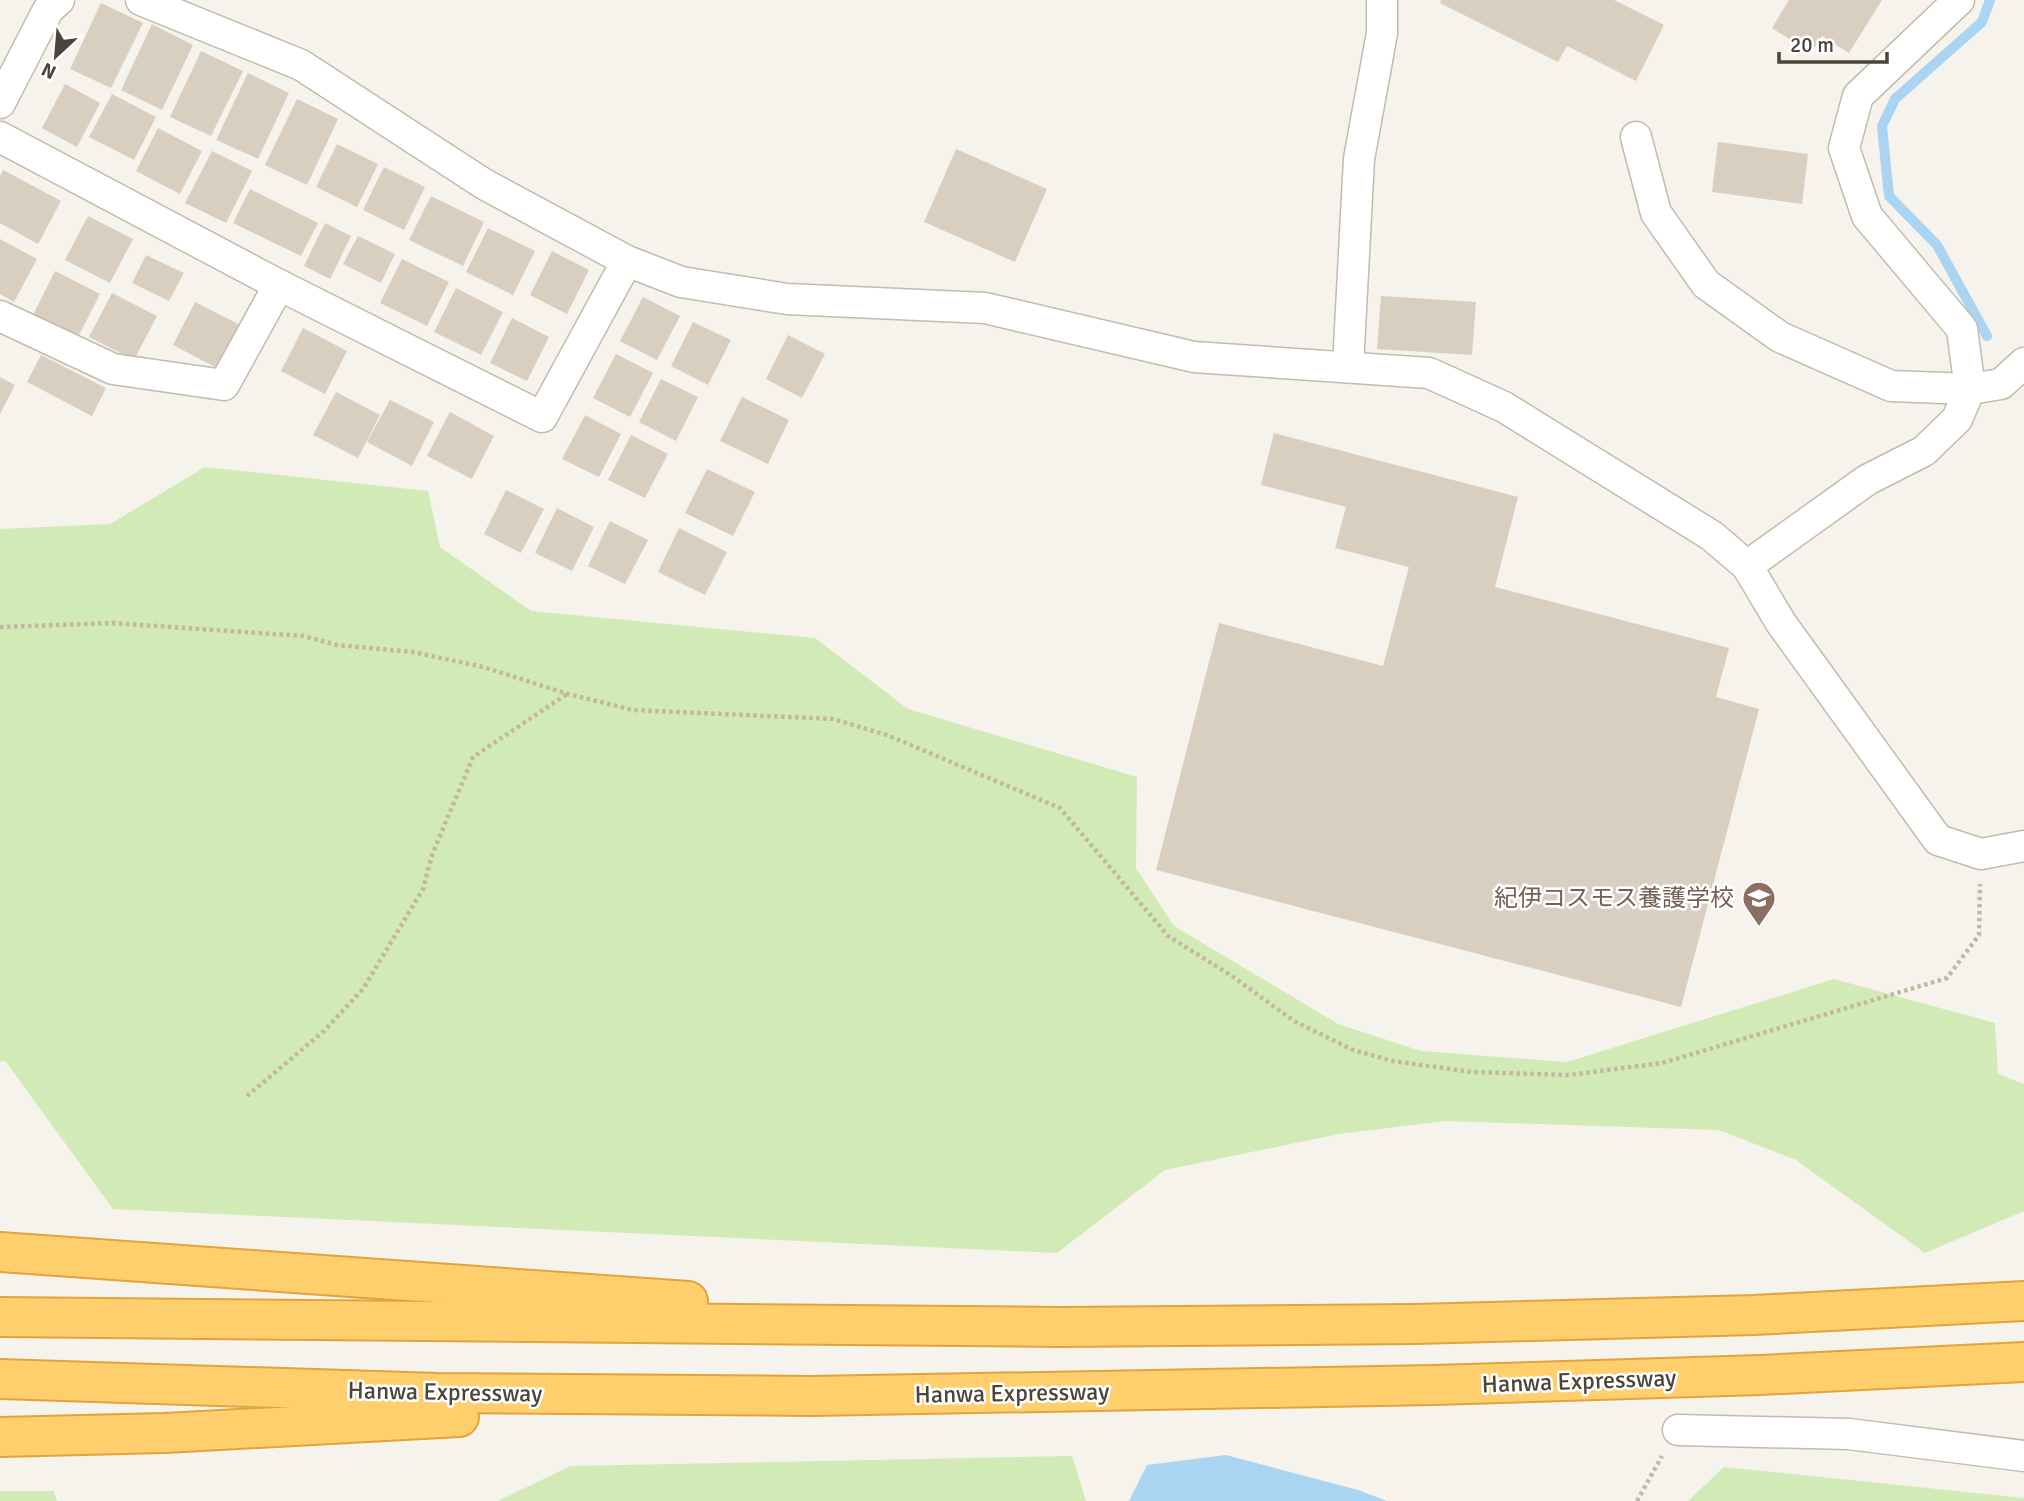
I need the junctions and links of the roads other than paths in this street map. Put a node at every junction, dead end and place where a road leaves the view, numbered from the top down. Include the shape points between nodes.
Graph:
1 (59, 0) edge
2 (141, 0) edge
3 (1382, 0) edge
4 (1959, 0) edge
5 (0, 103) edge
6 (0, 137) edge
7 (1636, 137) dead end
8 (627, 261) junction
9 (279, 285) junction
10 (0, 316) edge
11 (2024, 363) edge
12 (1348, 366) junction
13 (1970, 389) junction
14 (1747, 566) junction
15 (2024, 846) edge
16 (0, 1252) edge
17 (2024, 1301) edge
18 (0, 1317) edge
19 (1060, 1327) junction
20 (2024, 1362) edge
21 (0, 1379) edge
22 (811, 1396) junction
23 (1678, 1430) road end
24 (0, 1437) edge
25 (2024, 1456) edge

1 - 5 street via 48,10
2 - 8 street via 301,65 484,184
3 - 12 street via 1382,33 1359,159
4 - 13 street via 1858,96 1844,148 1867,216 1962,329
6 - 9 street
7 - 13 street via 1656,213 1706,284 1780,337 1892,386
8 - 9 street via 541,417
8 - 12 street via 681,282 774,297 985,308 1195,358
9 - 10 street via 224,385 113,369
11 - 13 street via 2001,384
12 - 14 street via 1429,373 1504,407 1712,536
13 - 14 street via 1958,419 1924,451 1867,480
14 - 15 street via 1781,623 1938,840 1981,854
16 - 19 highway
17 - 19 highway via 1510,1322
18 - 19 highway
20 - 22 highway, Hanwa Expressway via 1475,1384
21 - 22 highway, Hanwa Expressway via 438,1393
22 - 24 highway via 165,1433
23 - 25 street via 1849,1434

